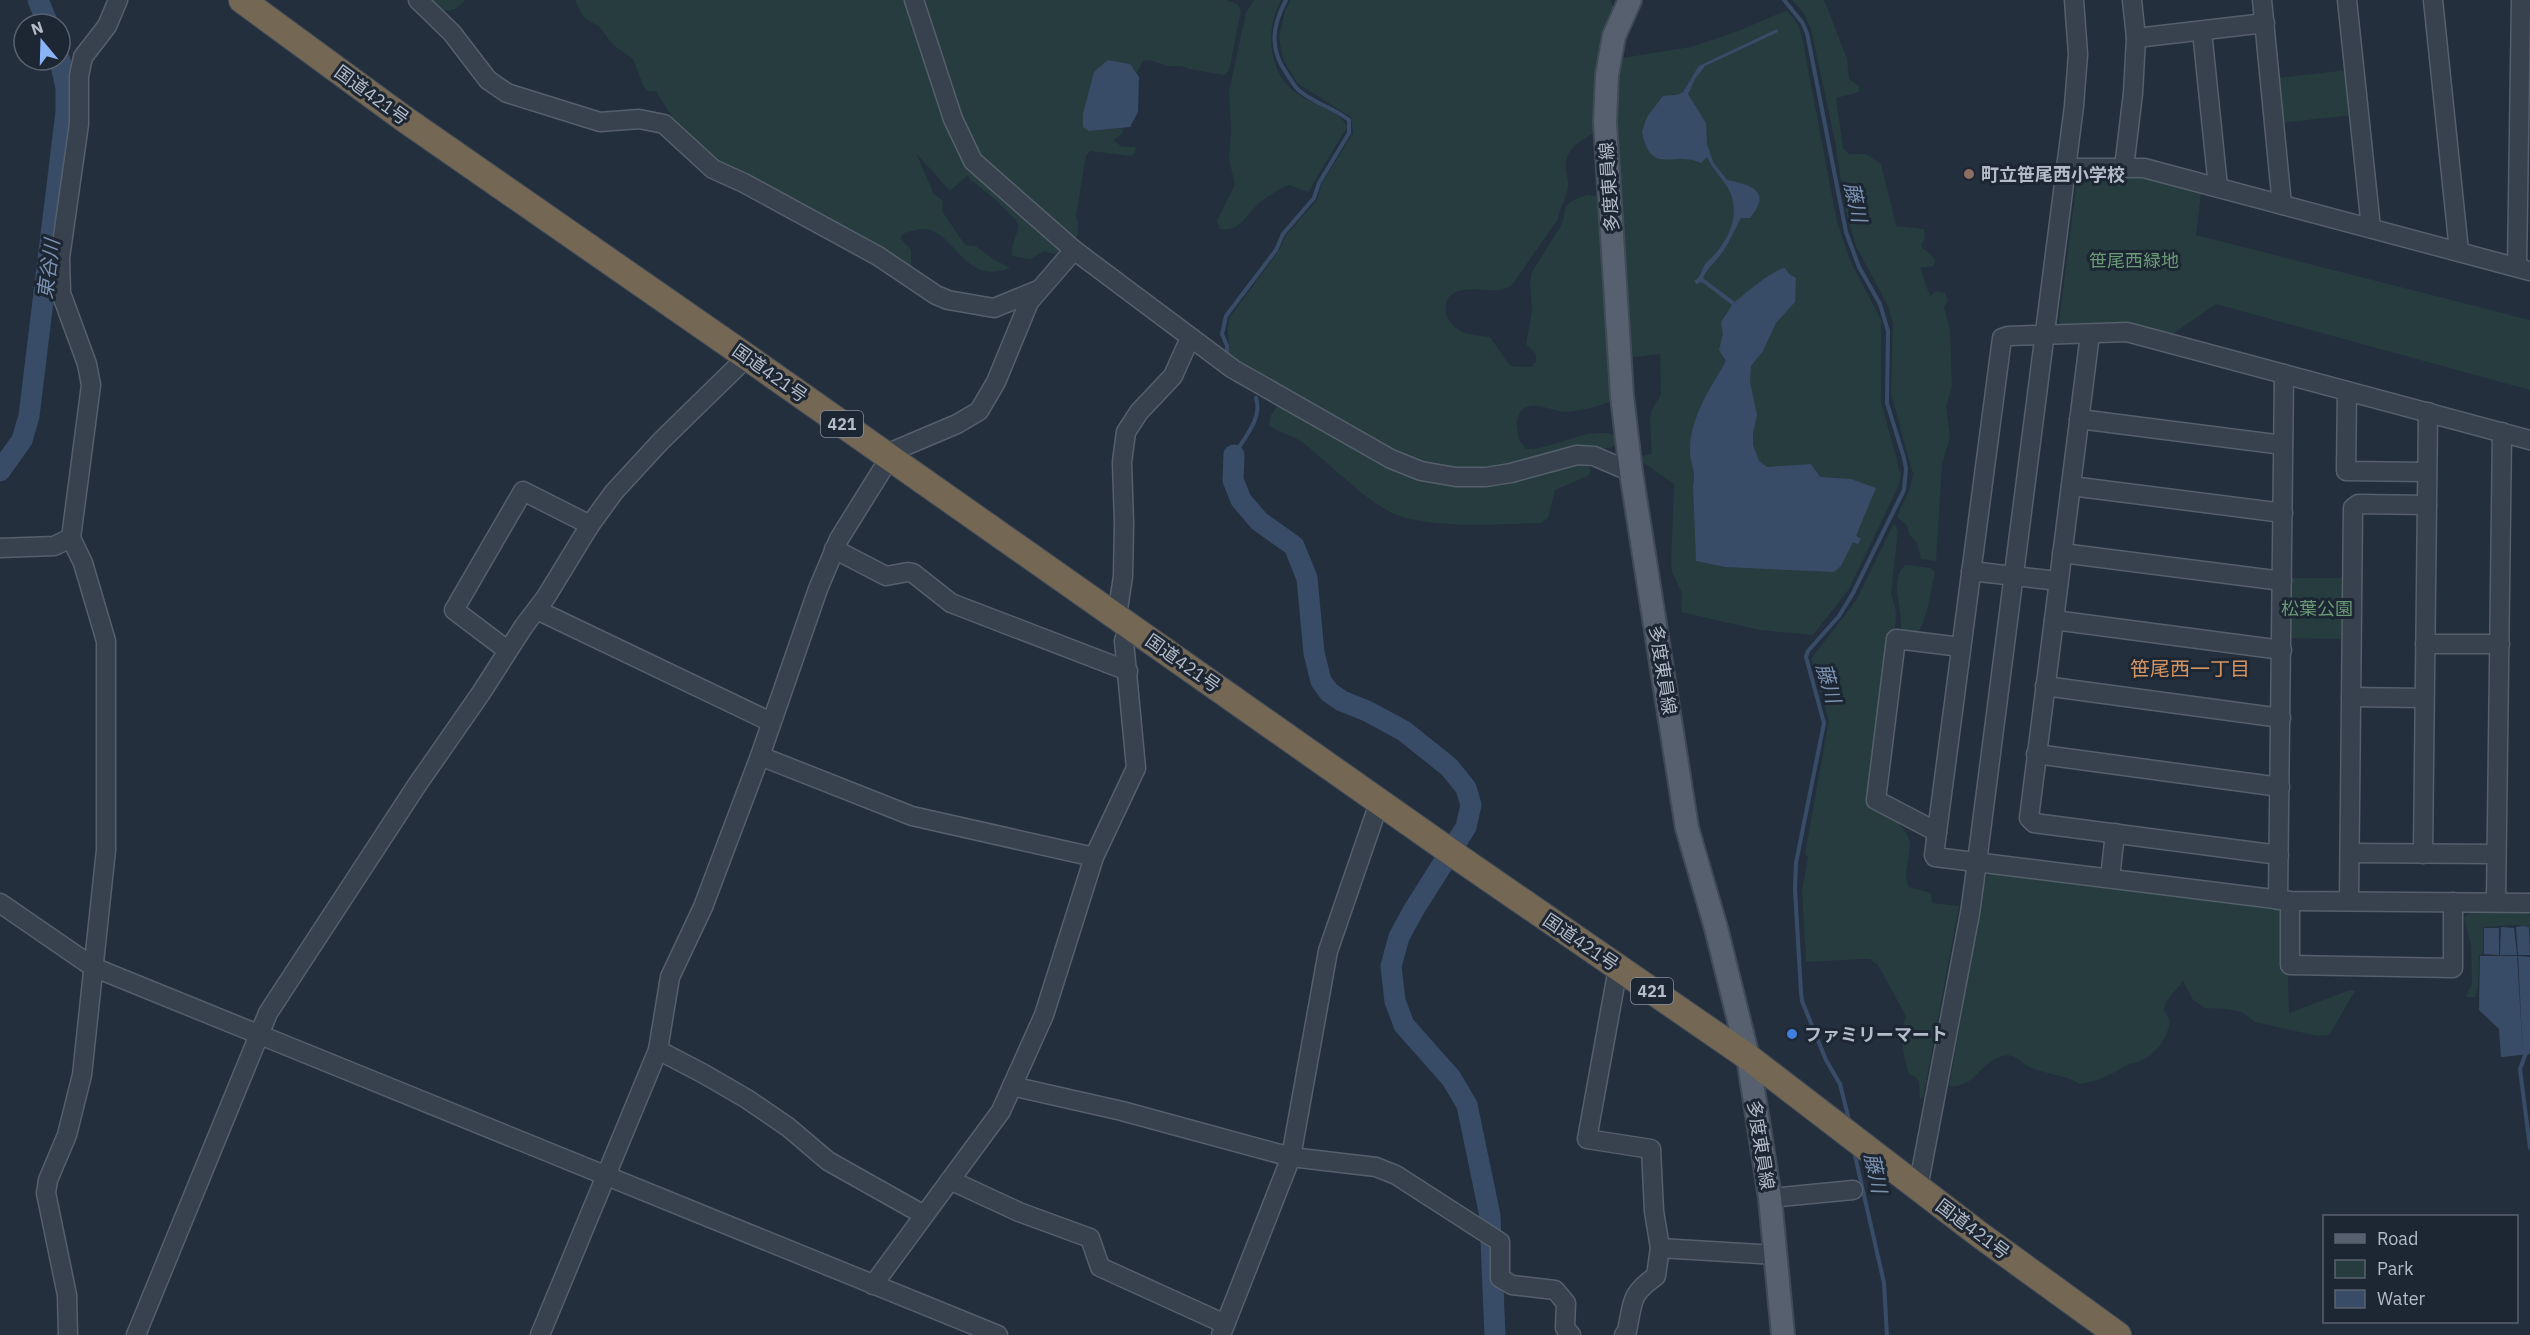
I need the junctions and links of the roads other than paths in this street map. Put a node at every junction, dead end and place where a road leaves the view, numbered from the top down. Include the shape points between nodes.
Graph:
1 (118, 0) edge
2 (242, 0) edge
3 (418, 0) edge
4 (914, 0) edge
5 (1630, 0) edge
6 (2074, 0) edge
7 (2132, 0) edge
8 (2262, 0) edge
9 (2347, 0) edge
10 (2433, 0) edge
11 (2521, 0) edge
12 (2265, 23) junction
13 (2202, 31) junction
14 (2136, 38) junction
15 (2066, 168) junction
16 (2124, 168) junction
17 (2218, 187) junction
18 (2282, 205) junction
19 (2371, 228) junction
20 (1074, 250) junction
21 (2459, 251) junction
22 (2524, 269) edge
23 (1038, 290) junction
24 (2090, 334) junction
25 (2044, 335) junction
26 (1190, 338) junction
27 (747, 357) junction
28 (2284, 374) junction
29 (2347, 391) junction
30 (2428, 412) junction
31 (2079, 419) junction
32 (2502, 432) junction
33 (2530, 440) edge
34 (2283, 445) junction
35 (888, 456) junction
36 (1632, 472) junction
37 (2427, 472) junction
38 (2071, 486) junction
39 (2427, 505) junction
40 (2283, 513) junction
41 (590, 525) junction
42 (71, 538) junction
43 (0, 548) edge
44 (834, 549) junction
45 (2062, 553) junction
46 (1971, 571) junction
47 (2014, 576) junction
48 (2058, 581) junction
49 (2282, 581) junction
50 (537, 609) junction
51 (2054, 620) junction
52 (1123, 621) junction
53 (2425, 644) junction
54 (2499, 644) junction
55 (1961, 647) junction
56 (507, 650) junction
57 (2282, 650) junction
58 (1128, 671) junction
59 (2045, 686) junction
60 (2351, 697) junction
61 (2424, 698) junction
62 (2281, 718) junction
63 (771, 722) junction
64 (2036, 754) junction
65 (760, 756) junction
66 (2280, 787) junction
67 (1380, 800) junction
68 (1937, 832) junction
69 (2115, 833) junction
70 (2350, 852) junction
71 (2423, 854) junction
72 (2279, 855) junction
73 (2496, 855) junction
74 (1094, 857) junction
75 (1977, 862) junction
76 (2110, 878) junction
77 (2284, 900) junction
78 (2349, 901) junction
79 (2453, 902) junction
80 (2496, 902) junction
81 (0, 903) edge
82 (2530, 903) edge
83 (93, 967) junction
84 (1618, 968) junction
85 (259, 1035) junction
86 (658, 1050) junction
87 (1748, 1057) junction
88 (1012, 1086) junction
89 (1291, 1158) junction
90 (605, 1175) junction
91 (950, 1179) junction
92 (1918, 1188) junction
93 (1853, 1190) dead end
94 (1770, 1198) junction
95 (924, 1215) junction
96 (1660, 1248) junction
97 (1776, 1255) junction
98 (873, 1285) junction
99 (1223, 1330) edge
100 (68, 1335) edge
101 (136, 1335) edge
102 (540, 1335) edge
103 (998, 1335) edge
104 (1571, 1335) edge
105 (1624, 1335) edge
106 (1783, 1335) edge
107 (2118, 1335) edge

1 - 42 street via 107,26 83,57 79,124 60,258 61,293 92,385
2 - 27 highway, 国道421号 / 421 via 403,118
3 - 23 street via 452,33 488,80 507,93 600,122 639,119 664,124 719,172 878,256 936,295 994,308
4 - 20 street via 953,119 973,161
5 - 36 main road, 多度東員線 via 1614,36 1605,122 1622,396
6 - 15 street via 2077,78
7 - 14 street
8 - 12 street
9 - 19 street
10 - 21 street
11 - 22 street
12 - 13 street
12 - 18 street
13 - 14 street
13 - 17 street
14 - 16 street
15 - 16 street
15 - 25 street
16 - 17 street via 2144,168
17 - 18 street
18 - 19 street
19 - 21 street
20 - 23 street
20 - 26 street
21 - 22 street
23 - 35 street via 979,411
24 - 25 street
24 - 28 street via 2127,332
24 - 31 street
25 - 46 street via 2002,338
25 - 47 street
26 - 36 street via 1243,375 1391,459 1420,471 1486,477 1577,455 1594,456
26 - 52 street via 1173,376 1126,432 1122,462
27 - 35 highway, 国道421号 / 421
27 - 41 street via 661,441
28 - 29 street
28 - 34 street
29 - 30 street
29 - 37 street via 2346,471
30 - 32 street
30 - 37 street
31 - 34 street
31 - 38 street
32 - 33 street
32 - 54 street
34 - 40 street
35 - 44 street
35 - 52 highway, 国道421号 / 421
36 - 87 main road, 多度東員線 via 1688,828
37 - 39 street
38 - 40 street
38 - 45 street
39 - 53 street
39 - 60 street via 2358,504 2354,508
40 - 49 street
41 - 50 street
41 - 56 street via 523,491 454,610
42 - 43 street via 54,546
42 - 83 street via 83,563 106,641 107,827
44 - 58 street via 886,576 913,573 951,603
44 - 63 street
45 - 48 street
45 - 49 street
46 - 47 street
46 - 55 street
47 - 48 street
47 - 75 street
48 - 51 street
49 - 57 street
50 - 56 street
50 - 63 street
51 - 57 street
51 - 59 street
52 - 58 street
52 - 67 highway, 国道421号 / 421
53 - 54 street
53 - 61 street
54 - 73 street
55 - 68 street
55 - 68 street via 1896,639 1876,800
56 - 85 street via 306,954 268,1013
57 - 62 street
58 - 74 street via 1136,768
59 - 62 street
59 - 64 street
60 - 61 street
60 - 70 street
61 - 71 street
62 - 66 street
63 - 65 street
64 - 66 street
64 - 69 street via 2031,821
65 - 74 street via 912,816
65 - 86 street via 703,907 670,977
66 - 72 street
67 - 84 highway, 国道421号 / 421
67 - 89 street via 1328,951
68 - 75 street via 1935,857
69 - 72 street
69 - 76 street
70 - 71 street
70 - 78 street
71 - 73 street
72 - 77 street
73 - 80 street
74 - 88 street via 1044,1015
75 - 76 street
75 - 92 street
76 - 77 street
77 - 78 street
77 - 79 street via 2290,965 2453,968
78 - 79 street
79 - 80 street
80 - 82 street
81 - 83 street
83 - 85 street
83 - 100 street via 78,1098 45,1193 67,1295
84 - 87 highway, 国道421号 / 421
84 - 96 street via 1587,1139 1651,1149
85 - 90 street
85 - 101 street
86 - 90 street
86 - 95 street via 747,1099 828,1161
87 - 92 highway, 国道421号 / 421
87 - 94 main road, 多度東員線
88 - 89 street via 1122,1111
88 - 91 street via 1001,1111
89 - 99 street
89 - 104 street via 1376,1167 1396,1175 1500,1242 1500,1278 1512,1286 1555,1290 1566,1303 1565,1328
90 - 98 street
90 - 102 street
91 - 95 street
91 - 99 street via 1018,1212 1090,1238 1100,1267
92 - 107 highway, 国道421号 / 421
93 - 94 street
94 - 97 main road, 多度東員線
95 - 98 street
96 - 97 street
96 - 105 street via 1656,1276 1637,1290
97 - 106 main road, 多度東員線
98 - 103 street

